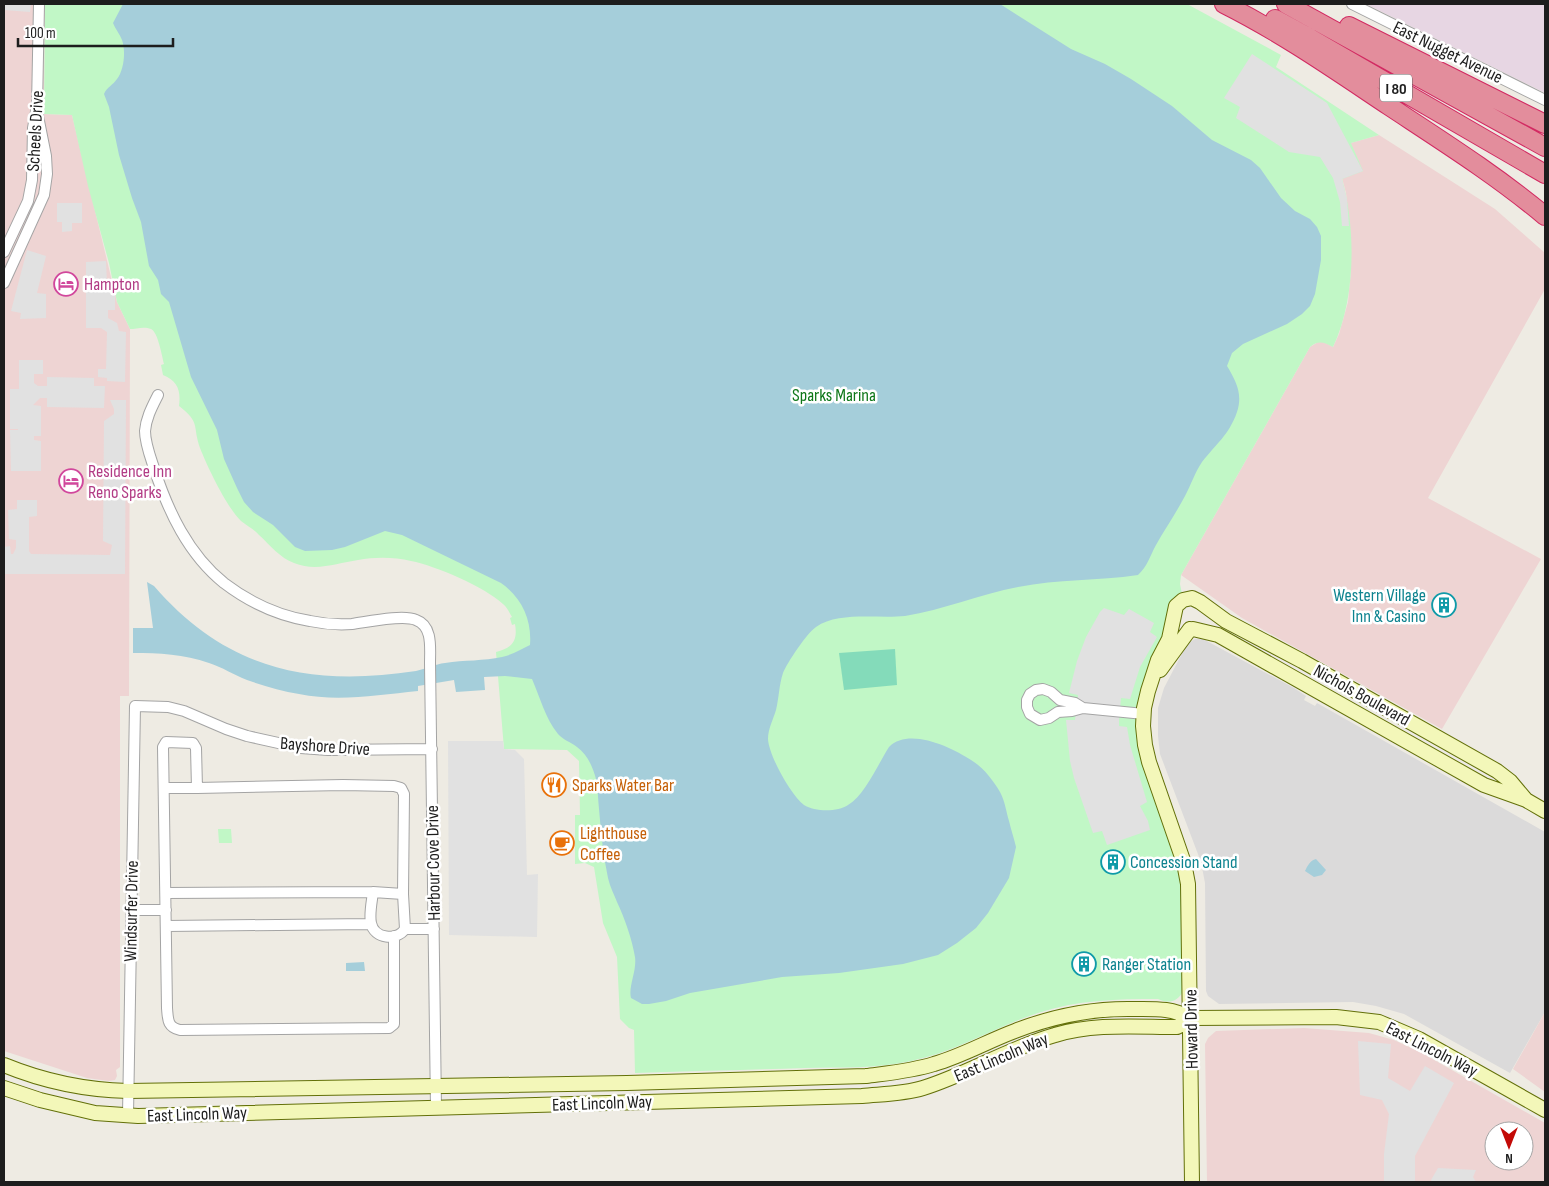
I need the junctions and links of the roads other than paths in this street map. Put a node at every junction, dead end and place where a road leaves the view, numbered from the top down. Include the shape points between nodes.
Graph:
1 (39, 4) edge
2 (1224, 4) edge
3 (1245, 4) edge
4 (1286, 4) edge
5 (1305, 4) edge
6 (1352, 4) edge
7 (1545, 100) edge
8 (37, 106) junction
9 (1545, 124) edge
10 (1545, 147) edge
11 (1545, 174) edge
12 (1545, 216) edge
13 (4, 252) edge
14 (4, 283) edge
15 (158, 395) dead end
16 (1203, 606) junction
17 (1174, 616) junction
18 (1191, 629) junction
19 (1302, 661) junction
20 (1154, 675) junction
21 (1293, 676) junction
22 (135, 706) joint
23 (1083, 708) junction
24 (1144, 714) junction
25 (1423, 729) junction
26 (1414, 745) junction
27 (432, 749) junction
28 (164, 788) junction
29 (197, 788) junction
30 (1526, 800) junction
31 (1545, 811) edge
32 (373, 892) junction
33 (166, 893) junction
34 (403, 894) junction
35 (131, 910) junction
36 (166, 910) junction
37 (371, 924) junction
38 (166, 926) junction
39 (405, 929) junction
40 (434, 930) junction
41 (394, 936) junction
42 (1190, 1018) junction
43 (4, 1066) edge
44 (436, 1085) junction
45 (4, 1088) edge
46 (128, 1091) junction
47 (436, 1108) junction
48 (1545, 1110) edge
49 (128, 1116) junction
50 (1192, 1182) edge

1 - 8 street, Scheels Drive
2 - 12 highway via 1277,32 1376,97 1498,179
3 - 11 highway, I 80
4 - 10 highway, I 80
5 - 9 highway
6 - 7 street, East Nugget Avenue
8 - 13 street, Scheels Drive via 28,201
8 - 14 street via 46,156 44,195
15 - 27 street, Harbour Cove Drive via 148,415 145,431 158,480 181,531 224,583 260,605 311,622 350,624 407,618 420,622 429,634
16 - 17 street via 1192,598 1183,600 1176,606
16 - 18 street via 1205,618 1198,627
16 - 19 street, Nichols Boulevard via 1226,622
17 - 18 street via 1181,626
17 - 20 street, Howard Drive via 1169,639
18 - 20 street, Howard Drive via 1164,667
18 - 21 street, Nichols Boulevard via 1218,635
19 - 21 street, Nichols Boulevard
19 - 25 street, Nichols Boulevard
20 - 24 street, Howard Drive
21 - 26 street, Nichols Boulevard
22 - 27 street, Bayshore Drive via 184,711 247,736 301,748
22 - 35 street, Windsurfer Drive
23 - 23 street via 1060,700 1043,689 1030,694 1027,700 1030,714 1040,720 1058,712
23 - 24 street
24 - 42 street, Howard Drive via 1149,762 1184,863 1188,884
25 - 26 street, Nichols Boulevard
25 - 30 street, Nichols Boulevard via 1497,771
26 - 30 street, Nichols Boulevard via 1484,785
27 - 40 street, Harbour Cove Drive
28 - 29 street
28 - 29 street via 163,747 166,742 193,743 196,748
28 - 33 street
29 - 34 street via 343,785 401,788 404,794
30 - 31 street, Nichols Boulevard
32 - 33 street
32 - 34 street
32 - 37 street
33 - 36 street
34 - 39 street
35 - 36 street
35 - 46 street, Windsurfer Drive
36 - 38 street
37 - 38 street
37 - 41 street via 381,936
38 - 41 street via 168,1024 180,1030 389,1028 394,1024
39 - 40 street
39 - 41 street
40 - 44 street, Harbour Cove Drive
42 - 44 street, East Lincoln Way via 1168,1009 1108,1009 1070,1014 1015,1031 934,1064 866,1076
42 - 47 street, East Lincoln Way via 1177,1026 1108,1027 1056,1034 941,1082 893,1094
42 - 48 street, East Lincoln Way via 1336,1017 1379,1022 1419,1039
42 - 50 street, Howard Drive
43 - 46 street, East Lincoln Way via 88,1088
44 - 46 street, East Lincoln Way
44 - 47 street, Harbour Cove Drive
45 - 49 street, East Lincoln Way via 95,1113
46 - 49 street, Windsurfer Drive
47 - 49 street, East Lincoln Way

